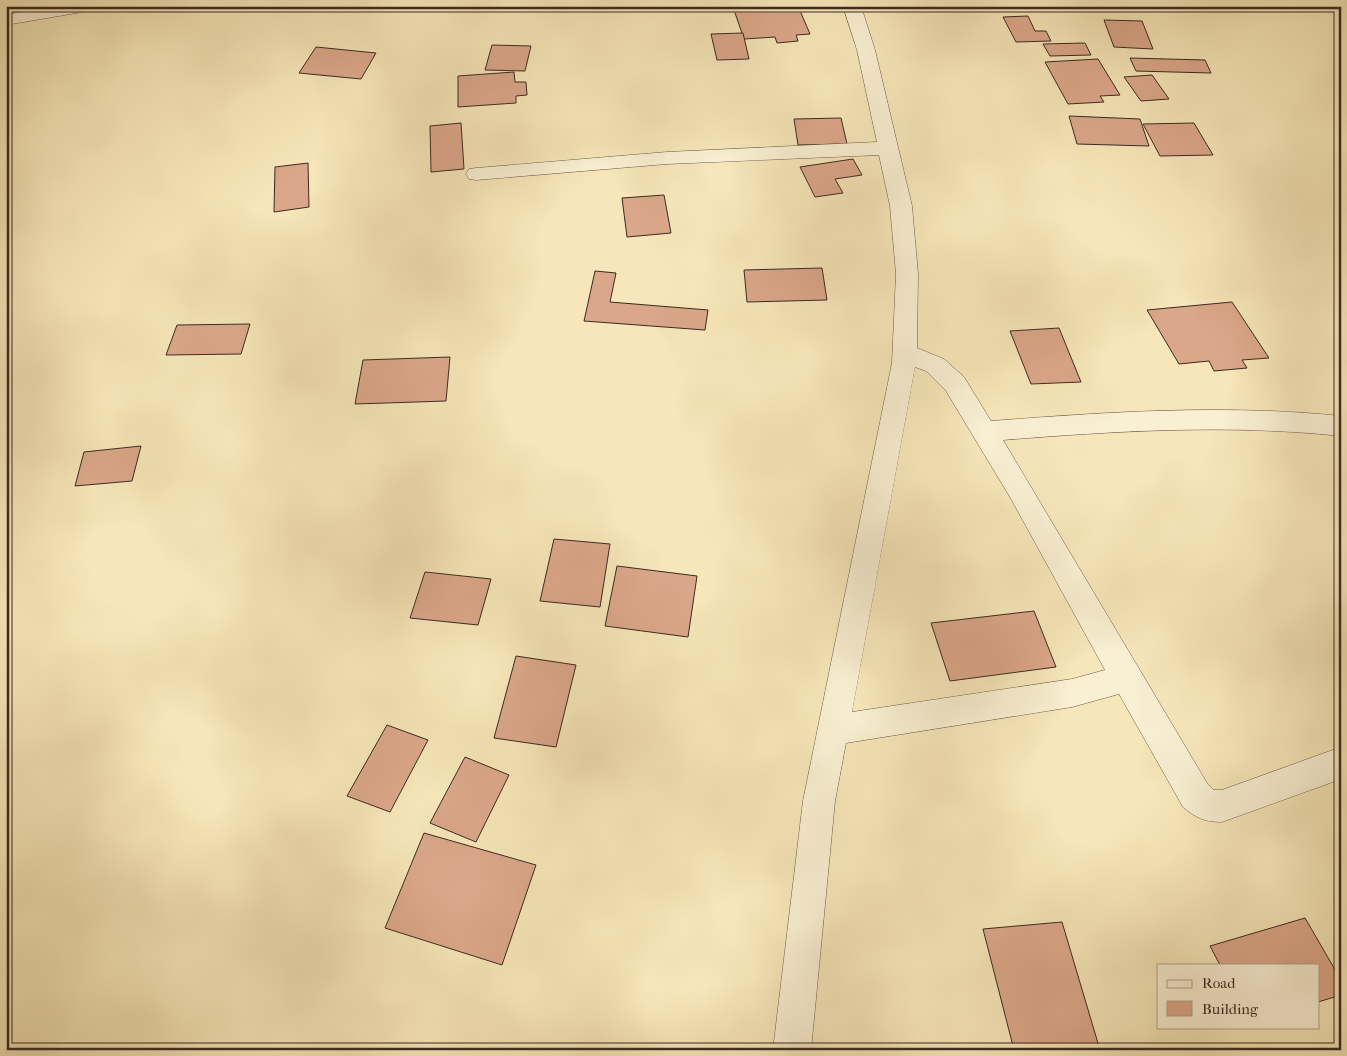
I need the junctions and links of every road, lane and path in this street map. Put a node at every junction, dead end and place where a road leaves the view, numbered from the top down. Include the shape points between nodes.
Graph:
1 (88, 6) edge
2 (852, 6) edge
3 (6, 20) edge
4 (888, 148) junction
5 (476, 174) dead end
6 (904, 353) junction
7 (1341, 426) edge
8 (985, 432) junction
9 (1126, 678) junction
10 (833, 730) junction
11 (1341, 763) edge
12 (792, 1050) edge

1 - 3 street
2 - 4 street via 866,50
4 - 5 street via 667,158
4 - 6 street via 901,206 907,274
6 - 8 street via 935,365 955,384
6 - 10 street
7 - 8 street via 1300,420 1235,418
8 - 9 street
9 - 10 street via 1072,693
9 - 11 street via 1196,796 1208,806 1222,806
10 - 12 street via 819,801

